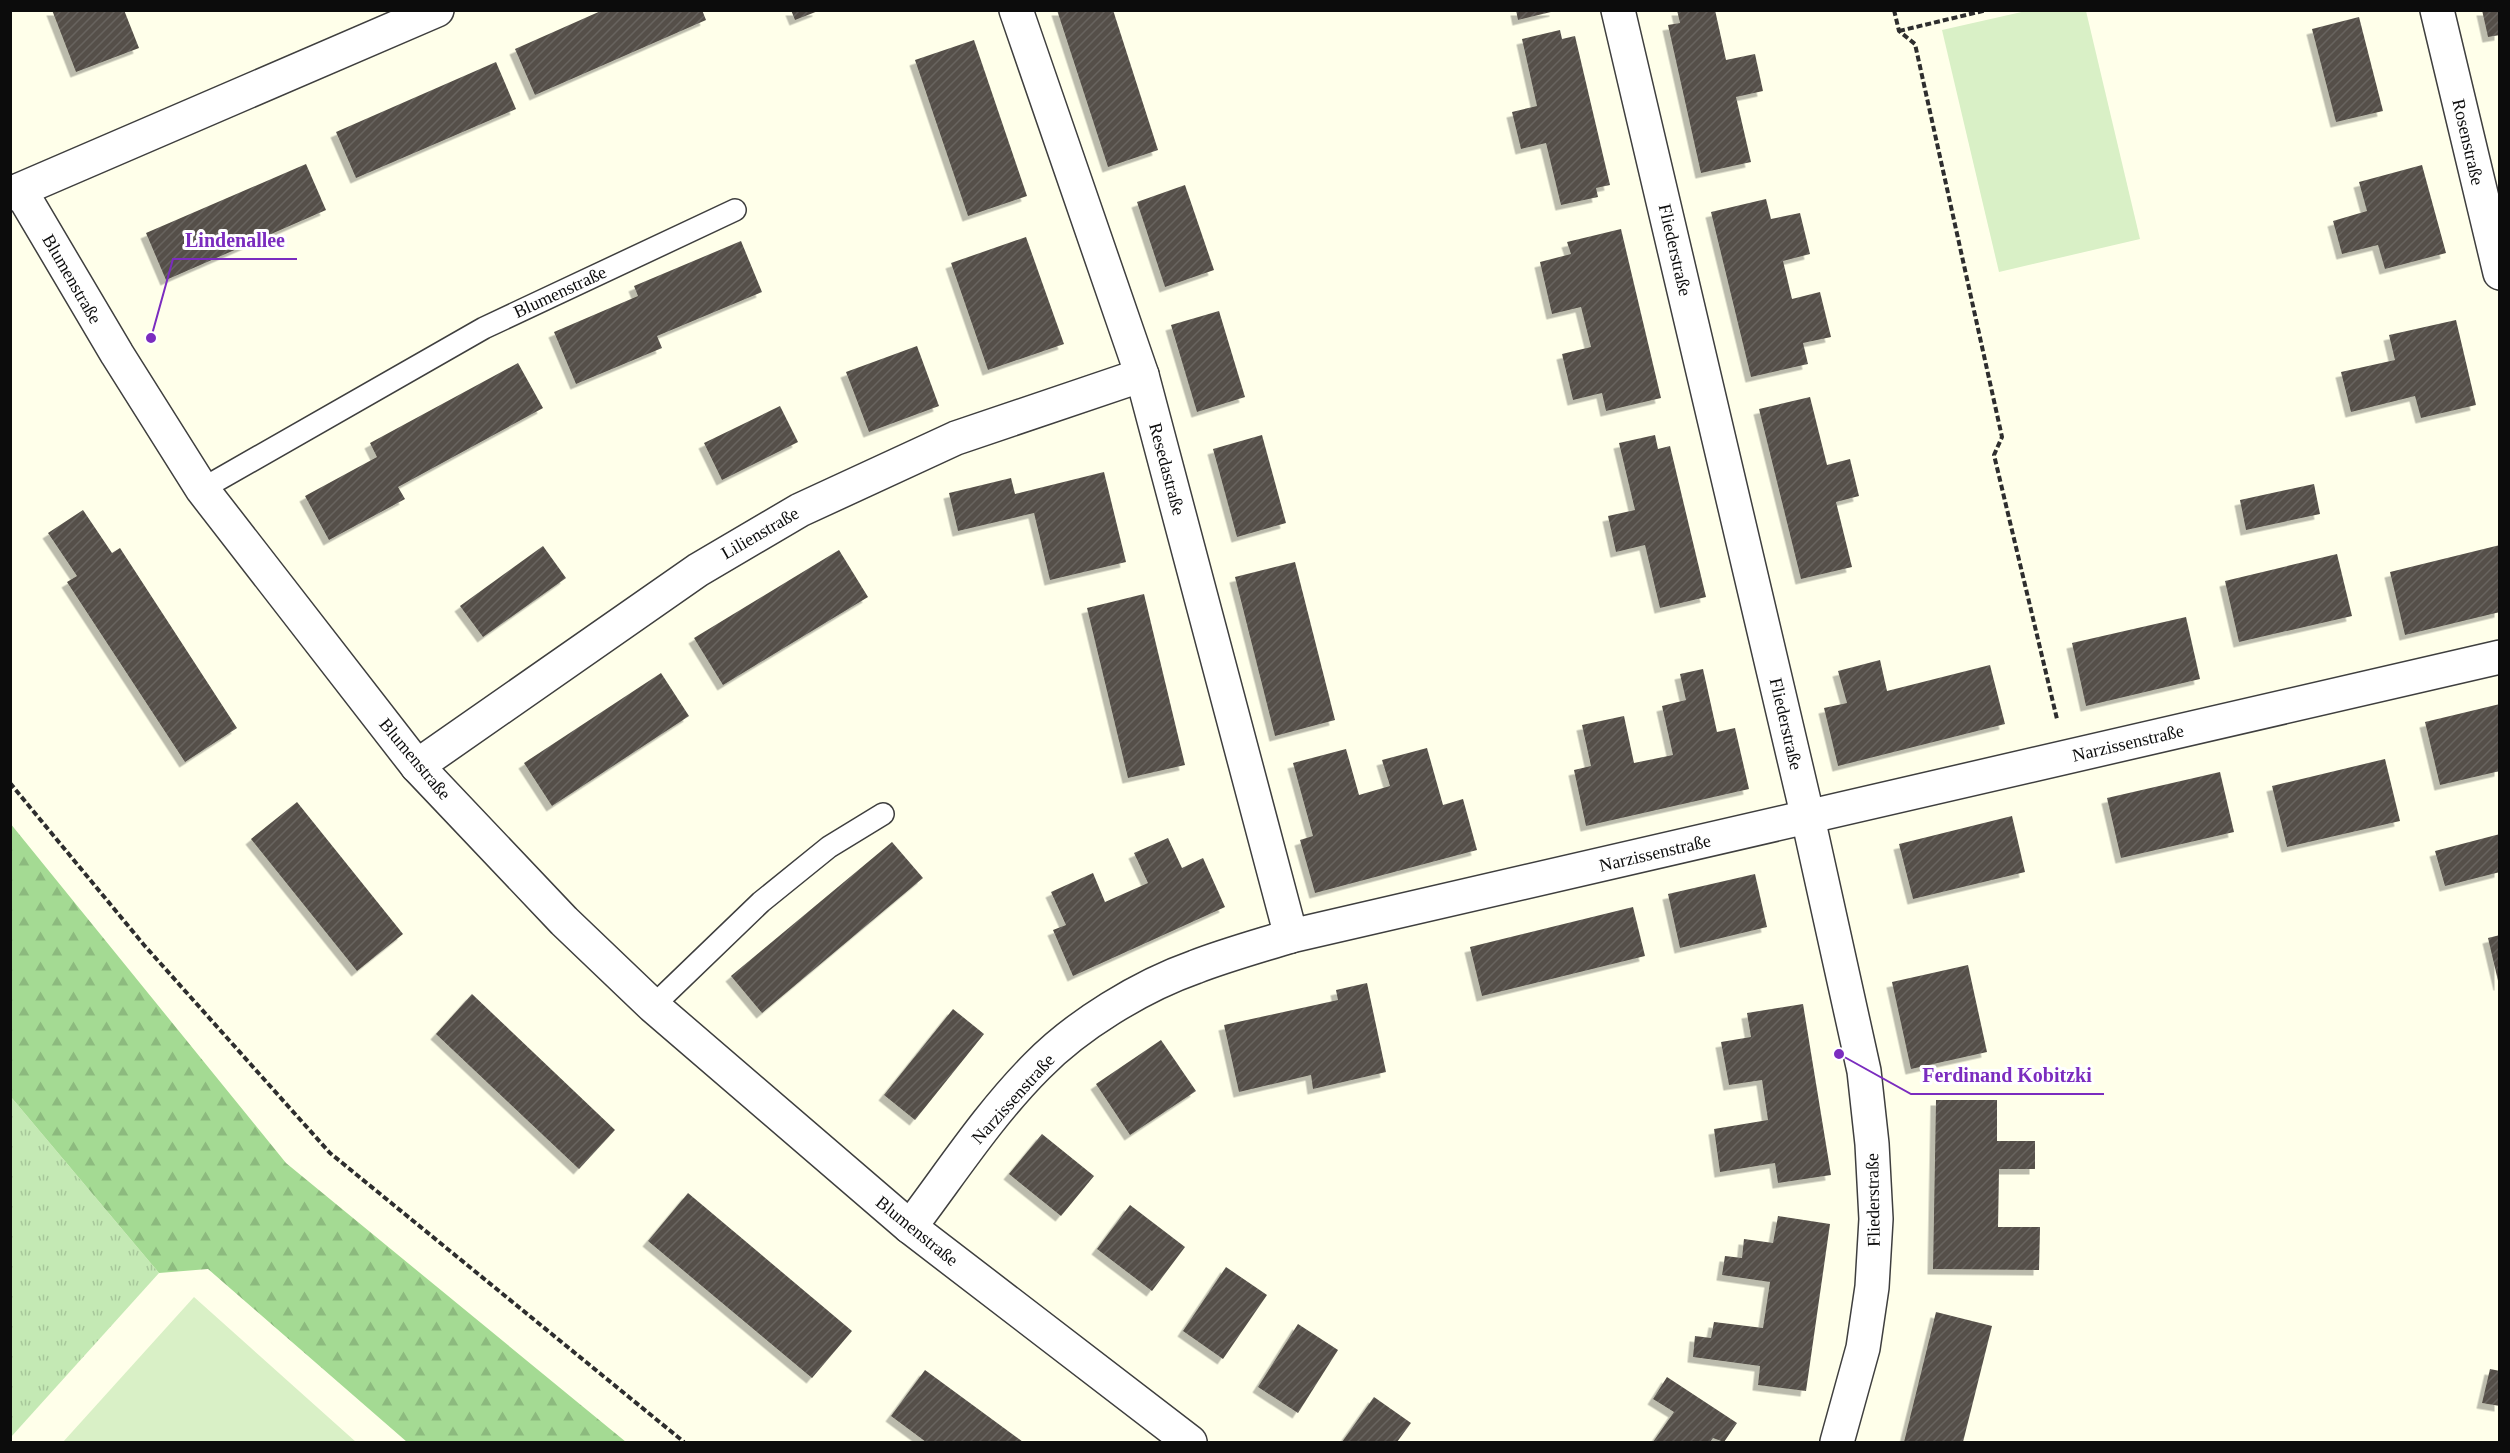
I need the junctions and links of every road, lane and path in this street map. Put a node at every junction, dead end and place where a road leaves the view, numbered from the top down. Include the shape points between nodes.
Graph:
1 (437, 10) edge
2 (1016, 10) edge
3 (1618, 10) edge
4 (1894, 10) edge
5 (1987, 10) edge
6 (2437, 10) edge
7 (1899, 31) junction
8 (15, 192) edge
9 (735, 210) dead end
10 (2499, 273) edge
11 (1142, 375) junction
12 (202, 489) junction
13 (2499, 657) edge
14 (2067, 758) junction
15 (417, 766) junction
16 (10, 783) edge
17 (884, 814) dead end
18 (1808, 818) junction
19 (1291, 936) junction
20 (653, 1006) junction
21 (910, 1227) junction
22 (684, 1443) edge
23 (1190, 1443) edge
24 (1837, 1443) edge

1 - 8 street
2 - 11 street, Resedastraße
3 - 18 street, Fliederstraße
4 - 7 path
5 - 7 path
6 - 10 street, Rosenstraße
7 - 14 path via 1915,44 2002,437 1994,455
8 - 12 street, Blumenstraße
9 - 12 lane, Blumenstraße via 484,328
11 - 15 street, Lilienstraße via 956,438 800,510 698,570
11 - 19 street, Resedastraße
12 - 15 street, Blumenstraße
13 - 14 street, Narzissenstraße
14 - 18 street, Narzissenstraße
15 - 20 street, Blumenstraße via 564,921
16 - 22 path via 144,945 330,1153
17 - 20 lane via 830,847 761,902
18 - 19 street, Narzissenstraße
18 - 24 street, Fliederstraße via 1864,1071 1876,1219 1863,1348
19 - 21 street, Narzissenstraße via 1194,967 1154,985 1077,1032 1038,1065 995,1114
20 - 21 street, Blumenstraße
21 - 23 street, Blumenstraße

